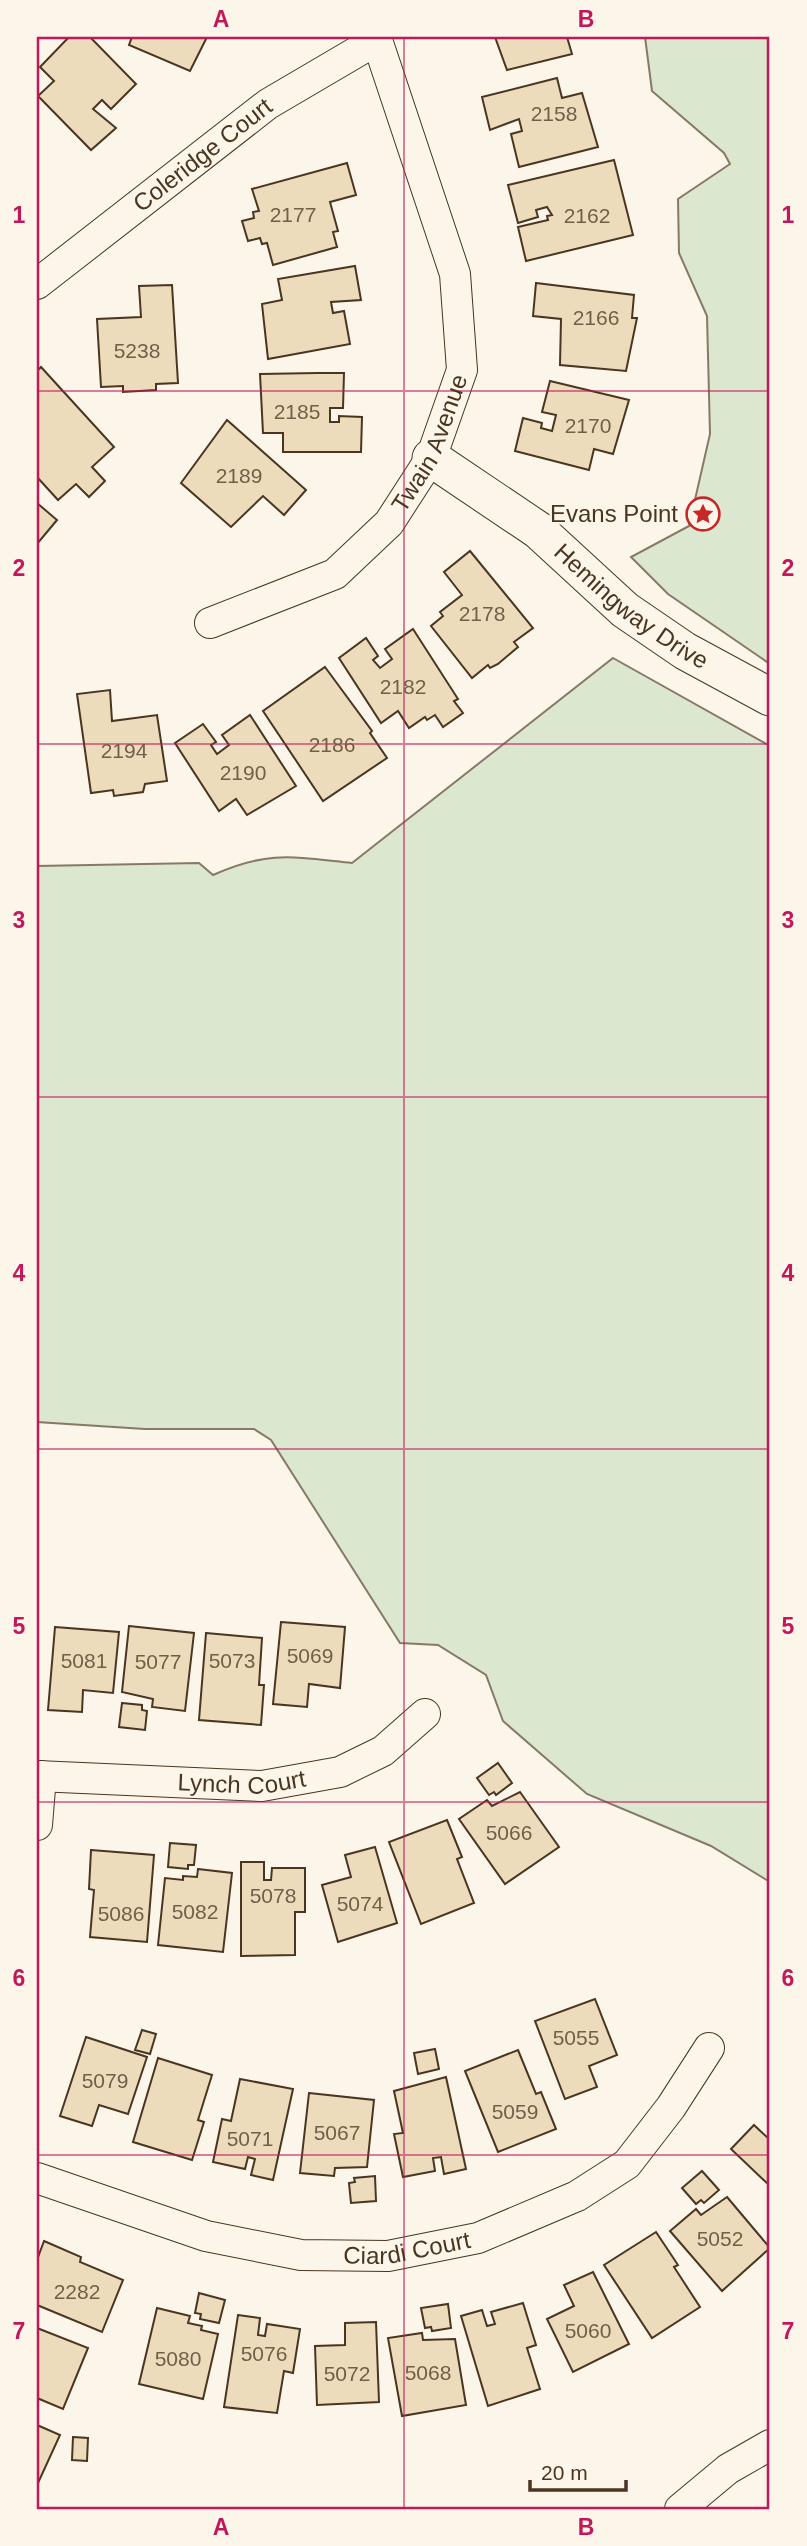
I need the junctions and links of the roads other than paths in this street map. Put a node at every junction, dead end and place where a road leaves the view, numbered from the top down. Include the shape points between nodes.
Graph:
1 (377, 38) edge
2 (37, 284) edge
3 (431, 458) junction
4 (209, 623) dead end
5 (770, 697) edge
6 (425, 1714) dead end
7 (39, 1776) edge
8 (37, 1825) edge
9 (709, 2048) dead end
10 (37, 2178) edge
11 (770, 2445) edge
12 (680, 2509) edge

1 - 2 street, Coleridge Court via 268,104
1 - 3 street, Twain Avenue via 455,274 462,370
3 - 4 street, Twain Avenue via 389,523 335,573
3 - 5 street, Hemingway Drive via 538,530 625,610 685,651
6 - 7 street, Lynch Court via 383,1751 340,1772 262,1786
7 - 8 street
9 - 10 street, Ciardi Court via 628,2164 577,2196 478,2238 388,2256 301,2255 206,2236
11 - 12 street via 728,2469

